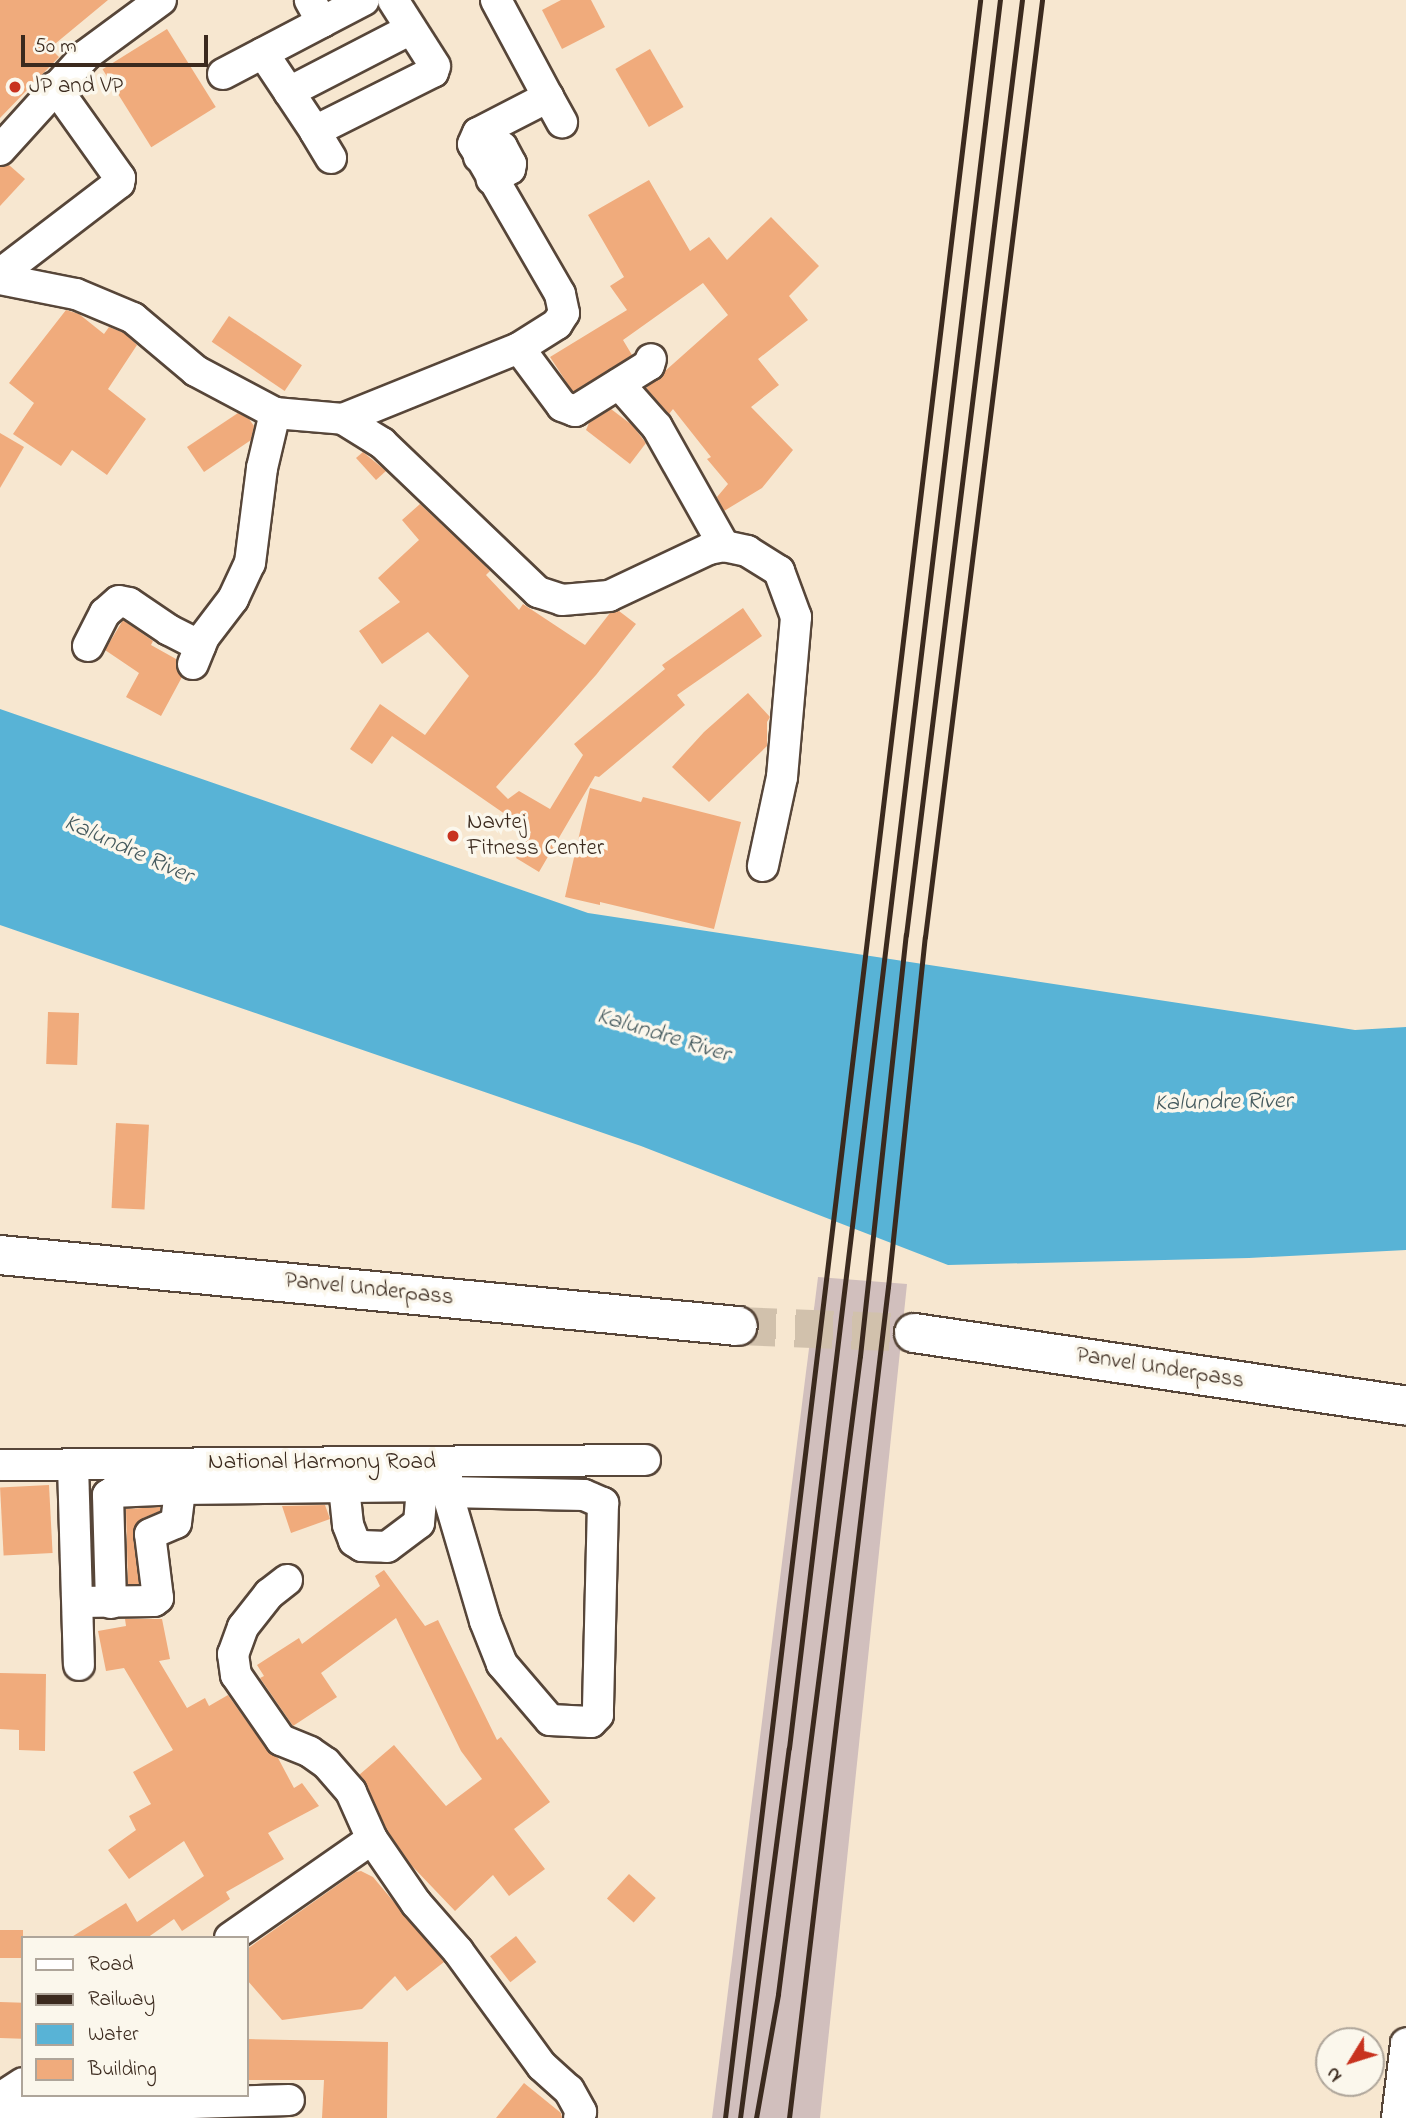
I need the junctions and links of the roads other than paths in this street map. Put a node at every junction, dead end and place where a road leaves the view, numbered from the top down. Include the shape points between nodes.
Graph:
1 (161, 0) edge
2 (364, 0) edge
3 (393, 0) edge
4 (496, 0) edge
5 (129, 8) edge
6 (316, 11) edge
7 (411, 29) junction
8 (263, 53) junction
9 (223, 74) dead end
10 (55, 87) junction
11 (289, 92) junction
12 (314, 131) junction
13 (0, 150) edge
14 (331, 158) dead end
15 (0, 276) edge
16 (519, 348) junction
17 (650, 359) dead end
18 (619, 384) junction
19 (275, 413) junction
20 (343, 419) junction
21 (724, 546) junction
22 (88, 646) dead end
23 (763, 866) dead end
24 (0, 1255) edge
25 (738, 1326) tunnel mouth
26 (914, 1332) tunnel mouth
27 (1406, 1406) edge
28 (645, 1460) dead end
29 (584, 1461) junction
30 (447, 1462) junction
31 (0, 1465) edge
32 (73, 1465) junction
33 (180, 1476) junction
34 (344, 1486) junction
35 (435, 1490) junction
36 (584, 1495) junction
37 (287, 1580) dead end
38 (78, 1602) junction
39 (111, 1602) junction
40 (79, 1665) dead end
41 (372, 1839) junction
42 (233, 1936) edge
43 (1406, 2044) edge
44 (21, 2084) edge
45 (0, 2098) edge
46 (289, 2100) dead end
47 (0, 2109) edge
48 (579, 2118) edge
49 (1397, 2118) edge

1 - 5 street
2 - 6 street
3 - 7 street
4 - 16 street via 555,109 478,133 473,144 560,294 564,313 556,324
5 - 10 street
6 - 8 street
7 - 11 street
7 - 12 street via 435,66 433,72
8 - 9 street
8 - 11 street
10 - 13 street
10 - 15 street via 120,178 119,183
11 - 12 street
12 - 14 street
15 - 19 street via 76,294 133,318 196,371
16 - 18 street via 562,405 575,411
16 - 20 street
17 - 18 street via 649,365
18 - 21 street via 657,427
19 - 20 street
19 - 22 street via 262,468 250,562 233,599 196,655 169,630 119,601 105,613
20 - 21 street via 382,443 538,592 562,600 609,596
21 - 23 street via 747,551 779,571 796,617 782,777
24 - 25 main road, Panvel Underpass
26 - 27 main road, Panvel Underpass
28 - 29 street, National Harmony Road
29 - 30 street, National Harmony Road
29 - 36 street
30 - 33 street, National Harmony Road
30 - 35 street
31 - 32 street, National Harmony Road
32 - 33 street, National Harmony Road
32 - 38 street
33 - 34 street
33 - 39 street via 108,1495
33 - 39 street via 176,1523 150,1534 159,1598
34 - 35 street
34 - 35 street via 348,1525 354,1541 362,1546 387,1547 419,1523
35 - 36 street
35 - 36 street via 502,1664 550,1720 591,1722 598,1715 603,1503
37 - 41 street via 269,1594 243,1627 233,1654 236,1675 281,1740 326,1763 351,1793
38 - 39 street
38 - 40 street
41 - 42 street
41 - 48 street via 541,2066 569,2090 581,2112
43 - 49 street
44 - 45 street
46 - 47 street

